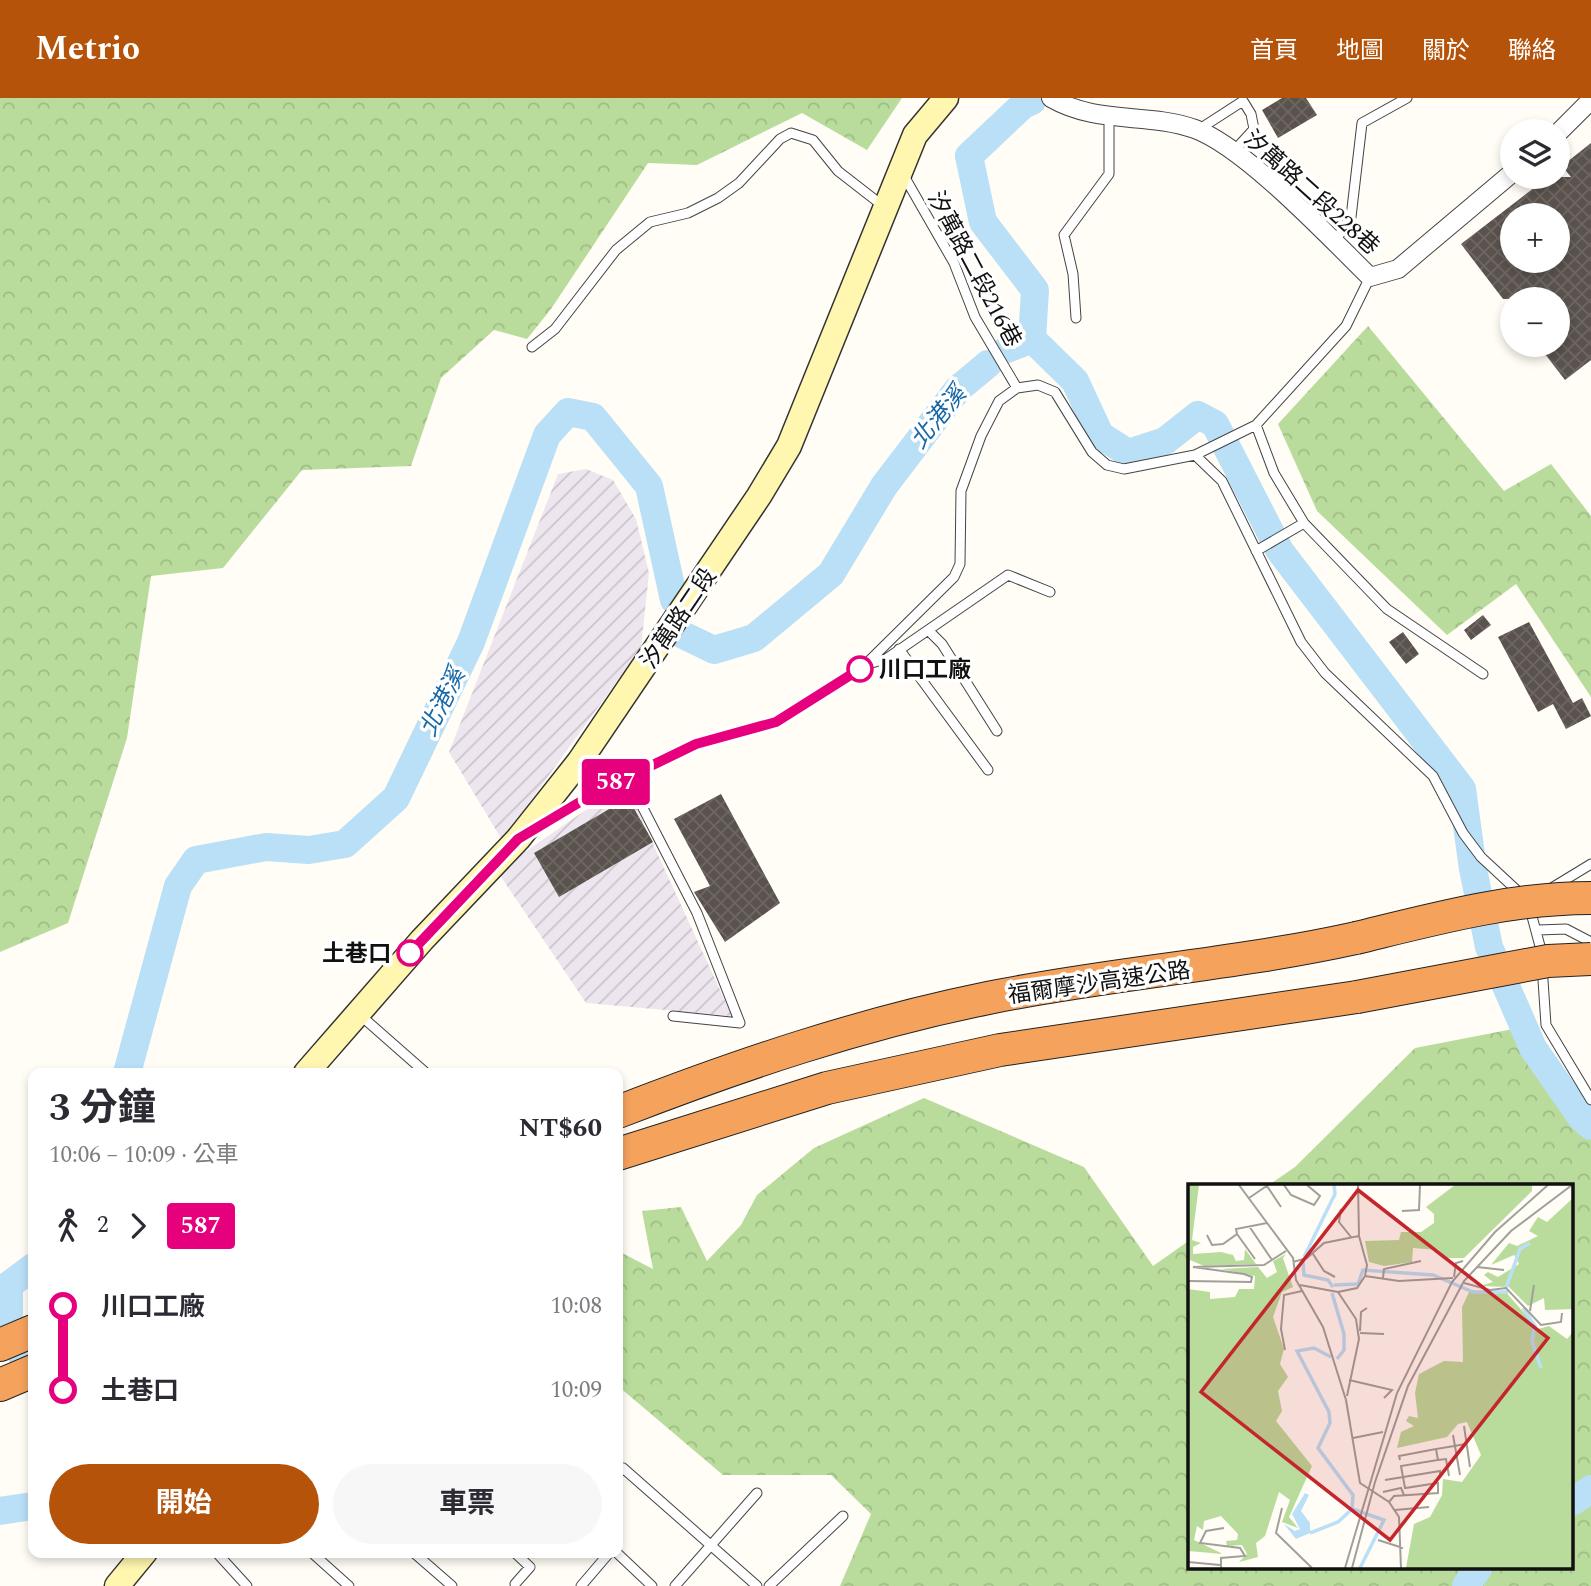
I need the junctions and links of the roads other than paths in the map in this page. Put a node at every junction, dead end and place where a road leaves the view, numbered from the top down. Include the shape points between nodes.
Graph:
1 (946, 98) edge
2 (1051, 98) edge
3 (1407, 98) edge
4 (1591, 100) edge
5 (1109, 118) junction
6 (1570, 121) edge
7 (1198, 130) junction
8 (1233, 152) junction
9 (900, 168) junction
10 (1500, 183) edge
11 (884, 207) junction
12 (1335, 241) junction
13 (1370, 277) junction
14 (1076, 318) dead end
15 (531, 348) dead end
16 (1017, 388) junction
17 (1256, 425) junction
18 (1195, 455) junction
19 (1304, 523) junction
20 (1256, 551) junction
21 (1050, 592) dead end
22 (928, 630) junction
23 (900, 649) junction
24 (866, 664) junction
25 (1483, 674) dead end
26 (997, 731) dead end
27 (988, 770) dead end
28 (627, 777) junction
29 (518, 839) junction
30 (1591, 864) edge
31 (1591, 898) edge
32 (1528, 902) junction
33 (1538, 930) junction
34 (1591, 942) edge
35 (1591, 959) edge
36 (359, 1014) junction
37 (673, 1016) dead end
38 (310, 1068) edge
39 (420, 1068) edge
40 (1591, 1100) edge
41 (623, 1110) edge
42 (623, 1152) edge
43 (28, 1333) edge
44 (0, 1345) edge
45 (28, 1373) edge
46 (0, 1385) edge
47 (623, 1471) edge
48 (757, 1493) dead end
49 (843, 1516) dead end
50 (711, 1545) junction
51 (140, 1558) edge
52 (221, 1558) edge
53 (318, 1558) edge
54 (421, 1558) edge
55 (520, 1558) edge
56 (605, 1558) edge
57 (622, 1558) edge
58 (515, 1584) dead end
59 (117, 1586) edge
60 (247, 1586) edge
61 (349, 1586) edge
62 (452, 1586) edge
63 (581, 1586) edge
64 (652, 1586) edge
65 (675, 1586) edge
66 (758, 1586) edge
67 (769, 1586) edge

1 - 9 street, 汐萬路二段 via 915,135
2 - 5 street, 汐萬路二段228巷 via 1066,107
3 - 12 lane via 1362,122 1352,217
4 - 6 street
5 - 7 street, 汐萬路二段228巷 via 1172,122
5 - 14 lane via 1109,174 1064,235
7 - 8 street, 汐萬路二段228巷
7 - 8 lane via 1243,101 1254,129
8 - 12 street, 汐萬路二段228巷
9 - 11 street, 汐萬路二段
9 - 16 lane, 汐萬路二段216巷 via 954,263 975,317
10 - 13 street, 汐萬路二段228巷 via 1398,269
11 - 15 lane via 838,171 813,140 791,133 718,198 688,213 650,222 624,243 555,329
11 - 29 street, 汐萬路二段 via 789,446 657,651
12 - 13 street, 汐萬路二段228巷
13 - 17 lane via 1346,326
16 - 18 lane via 1038,385 1055,392 1092,452 1107,465 1124,468
16 - 24 lane via 999,401 961,491 960,564 954,577
17 - 18 lane
17 - 19 lane via 1274,473
18 - 20 lane via 1222,481
19 - 20 lane
19 - 25 lane via 1387,609
20 - 32 lane via 1301,642 1325,673 1433,776 1481,857
21 - 22 lane via 1008,575
22 - 23 lane
22 - 26 lane via 942,644
23 - 24 lane
23 - 27 lane
24 - 28 lane via 776,722 696,744
28 - 29 lane
28 - 37 lane via 697,913 740,1023
29 - 36 street, 汐萬路二段
30 - 32 lane
31 - 41 highway, 福爾摩沙高速公路, bridge via 1496,905 1276,956 989,998 818,1040
32 - 33 lane
33 - 34 lane via 1566,929
33 - 40 lane via 1546,1025
35 - 42 highway, bridge via 1548,961 1357,997 1000,1050 827,1088
36 - 38 street, 汐萬路二段
36 - 39 lane
43 - 44 highway
45 - 46 highway
47 - 50 lane
48 - 50 lane
49 - 67 lane
50 - 65 lane
50 - 66 lane
51 - 59 street
52 - 60 lane
53 - 61 lane
54 - 62 lane
55 - 58 lane via 530,1567
56 - 63 lane
57 - 64 lane

